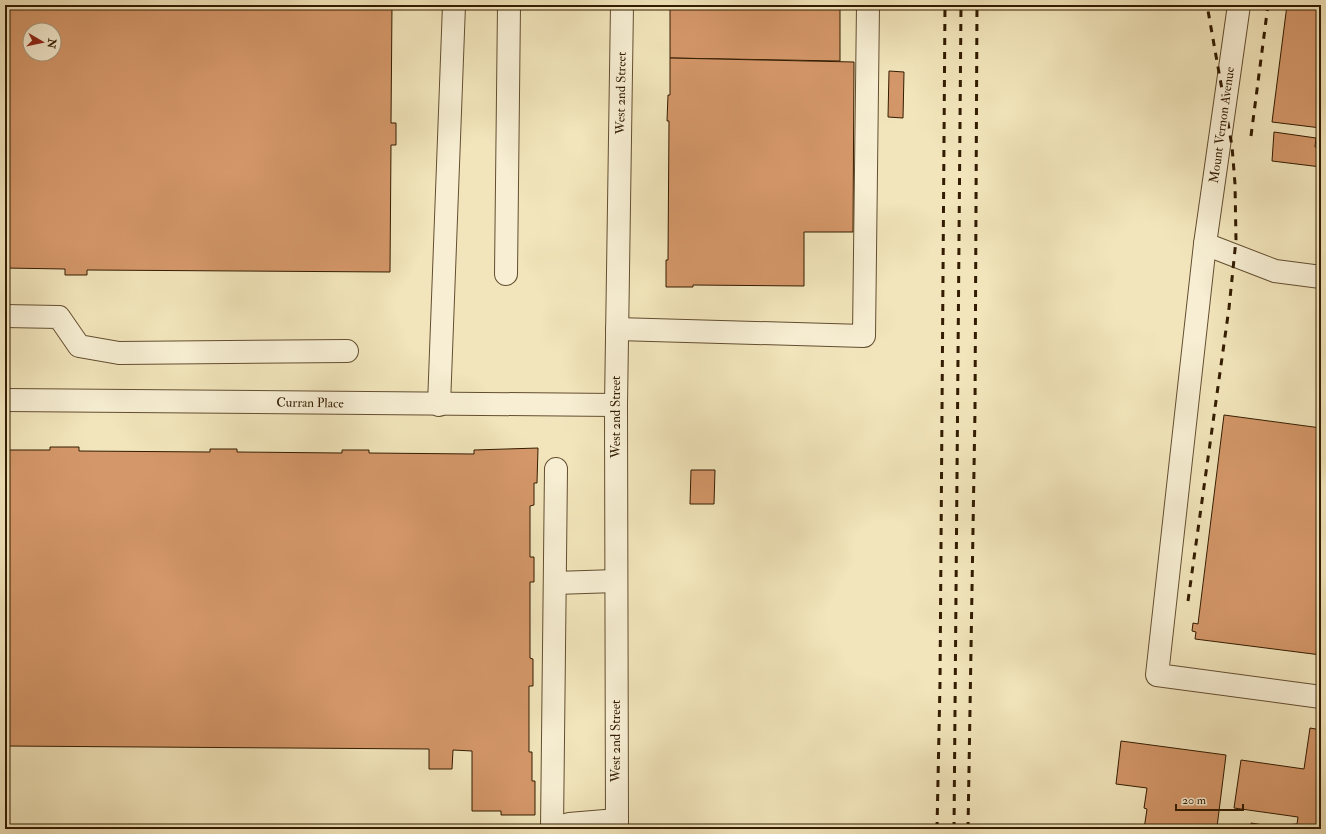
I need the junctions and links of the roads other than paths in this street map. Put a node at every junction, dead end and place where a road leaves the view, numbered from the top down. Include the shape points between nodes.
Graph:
1 (454, 5) edge
2 (509, 5) edge
3 (622, 5) edge
4 (868, 5) edge
5 (1239, 5) edge
6 (1205, 244) junction
7 (506, 274) dead end
8 (1321, 277) edge
9 (5, 316) edge
10 (617, 329) junction
11 (347, 351) dead end
12 (5, 400) edge
13 (439, 405) junction
14 (616, 405) junction
15 (556, 469) dead end
16 (616, 582) junction
17 (555, 583) junction
18 (1321, 697) edge
19 (617, 825) edge
20 (551, 829) edge

1 - 13 street
2 - 7 street
3 - 10 street, West 2nd Street
4 - 10 street via 864,336
5 - 6 street, Mount Vernon Avenue
6 - 8 street via 1275,271
6 - 18 street, Mount Vernon Avenue via 1157,675
9 - 11 street via 59,317 79,346 119,353
10 - 14 street, West 2nd Street
12 - 13 street, Curran Place
13 - 14 street, Curran Place
14 - 16 street, West 2nd Street
15 - 17 street
16 - 17 street
16 - 19 street, West 2nd Street
17 - 20 street
19 - 20 street via 569,824

